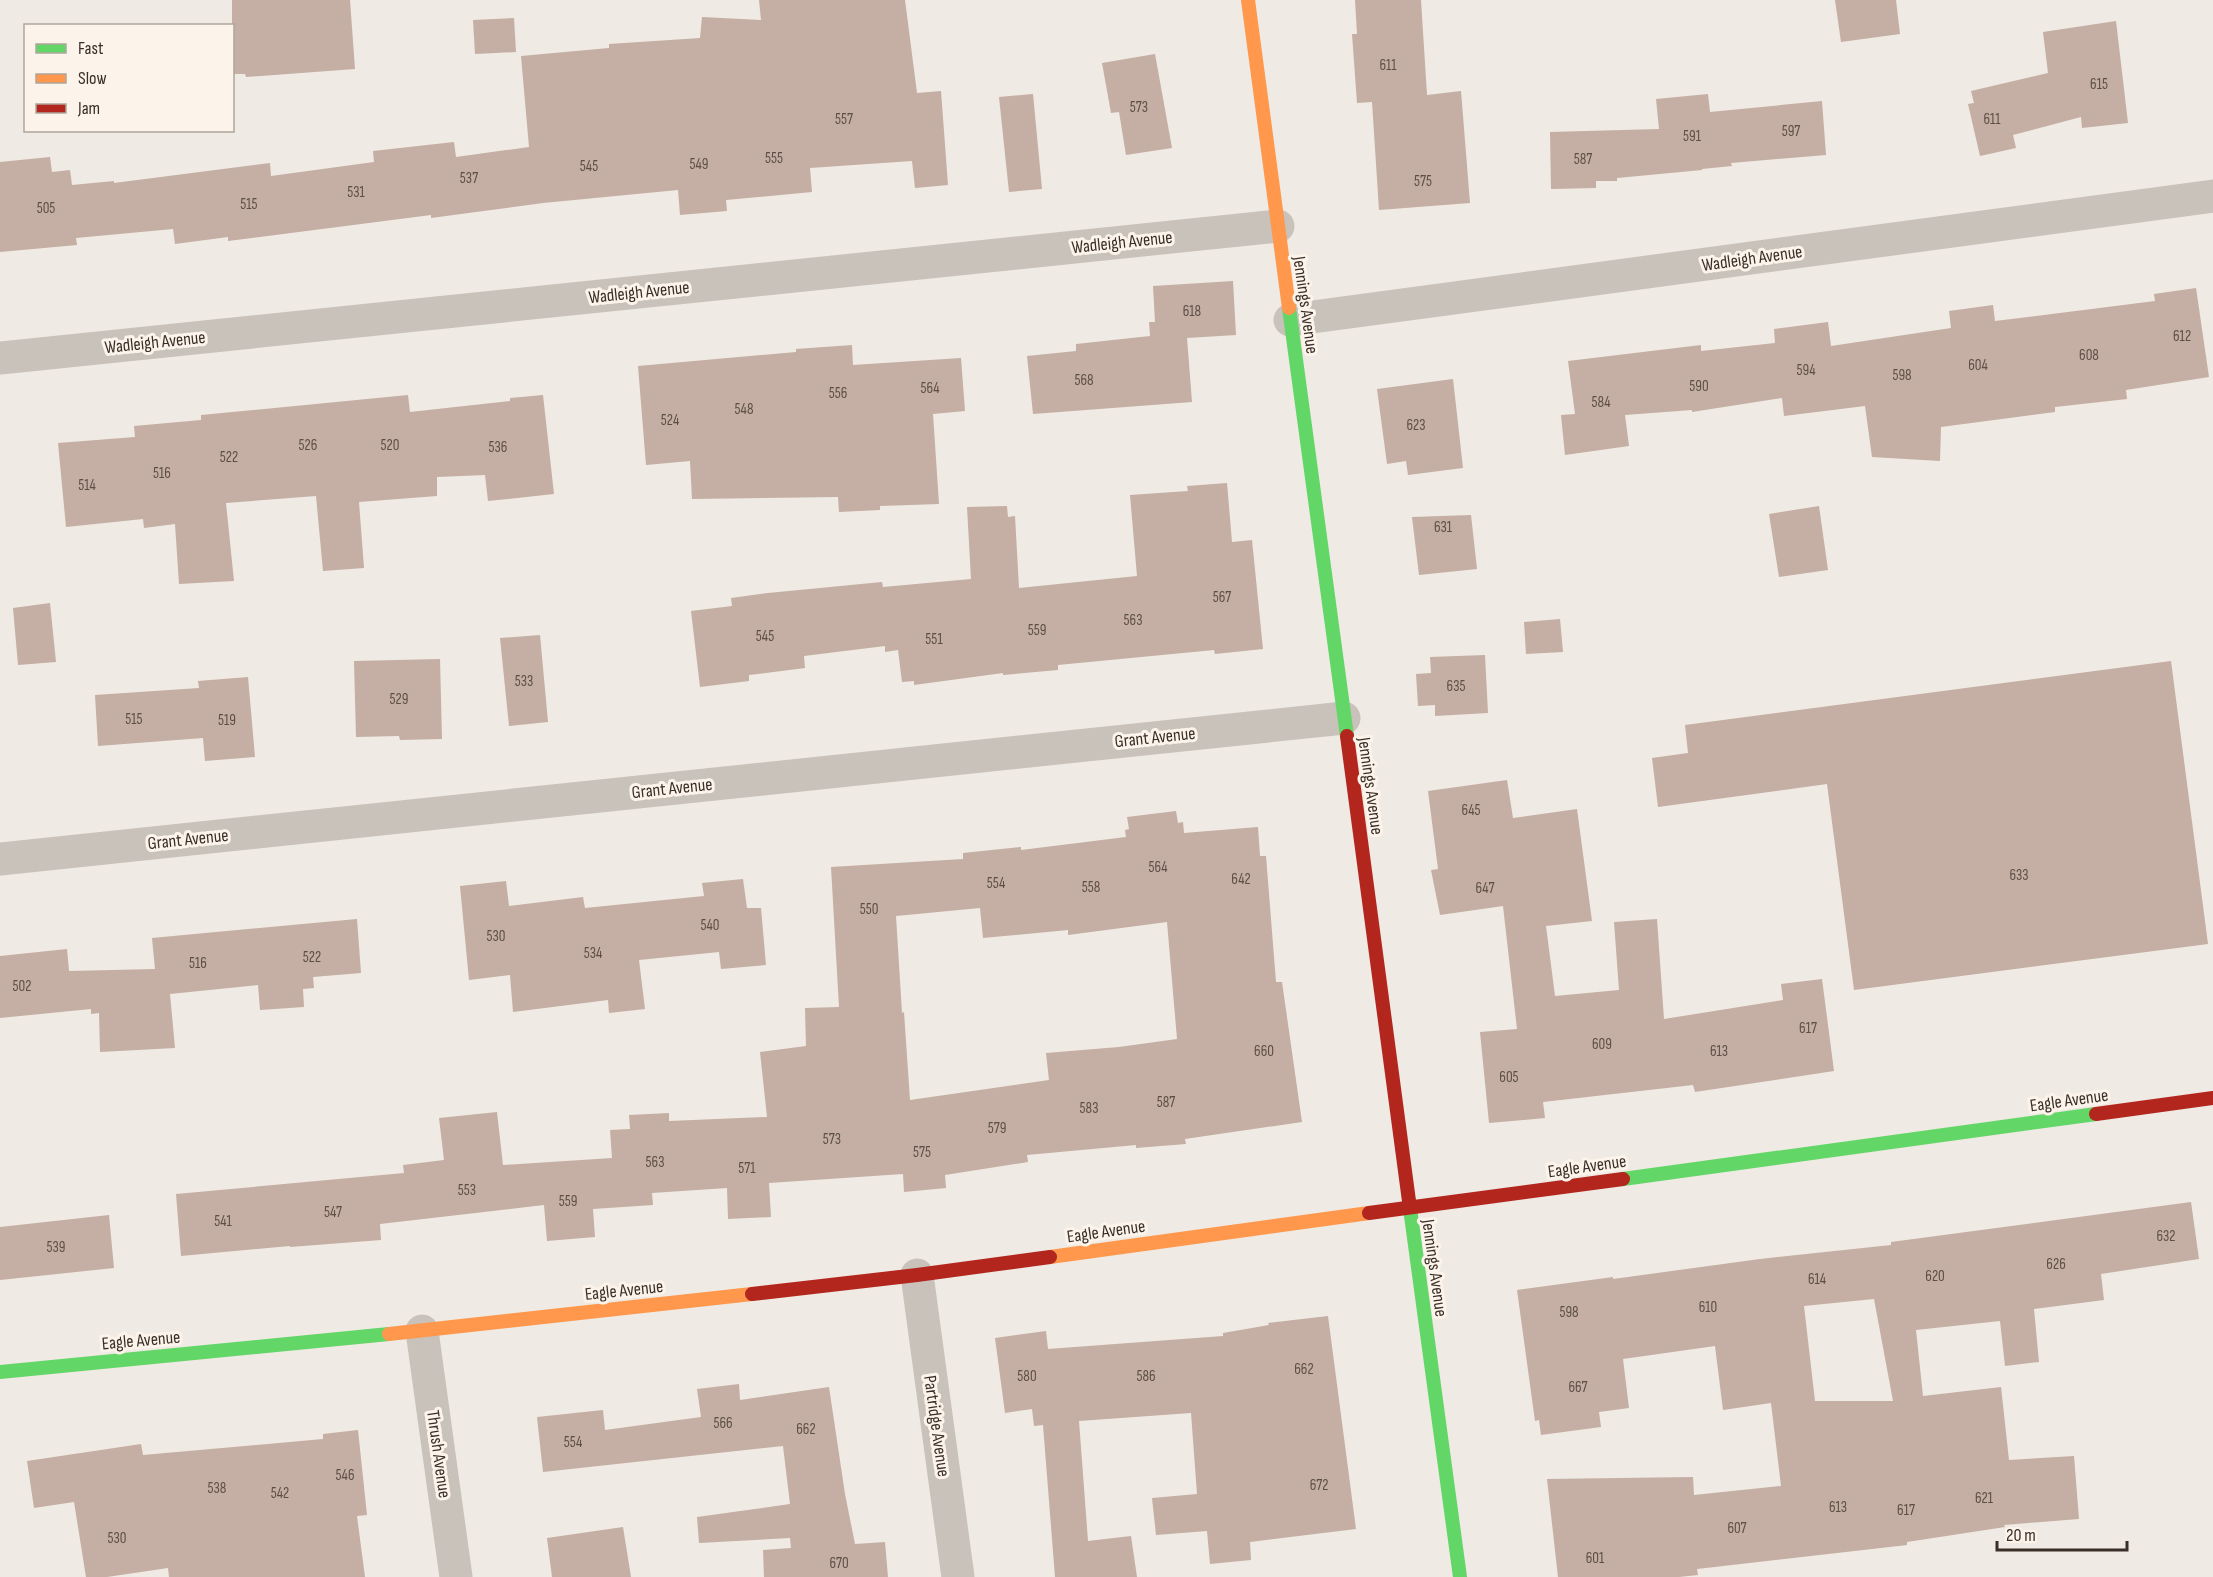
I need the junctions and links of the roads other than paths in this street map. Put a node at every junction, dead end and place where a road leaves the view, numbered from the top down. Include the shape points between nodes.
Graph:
1 (1248, 0) edge
2 (2213, 196) edge
3 (1278, 226) junction
4 (1290, 320) junction
5 (0, 358) edge
6 (1344, 718) junction
7 (0, 859) edge
8 (2213, 1098) edge
9 (1409, 1209) junction
10 (917, 1275) junction
11 (422, 1331) junction
12 (0, 1372) edge
13 (456, 1577) edge
14 (958, 1577) edge
15 (1460, 1577) edge

1 - 3 street, Jennings Avenue
2 - 4 street, Wadleigh Avenue
3 - 4 street, Jennings Avenue
3 - 5 street, Wadleigh Avenue
4 - 6 street, Jennings Avenue
6 - 7 street, Grant Avenue
6 - 9 street, Jennings Avenue
8 - 9 street, Eagle Avenue
9 - 10 street, Eagle Avenue
9 - 15 street, Jennings Avenue
10 - 11 street, Eagle Avenue
10 - 14 street, Partridge Avenue
11 - 12 street, Eagle Avenue
11 - 13 street, Thrush Avenue

